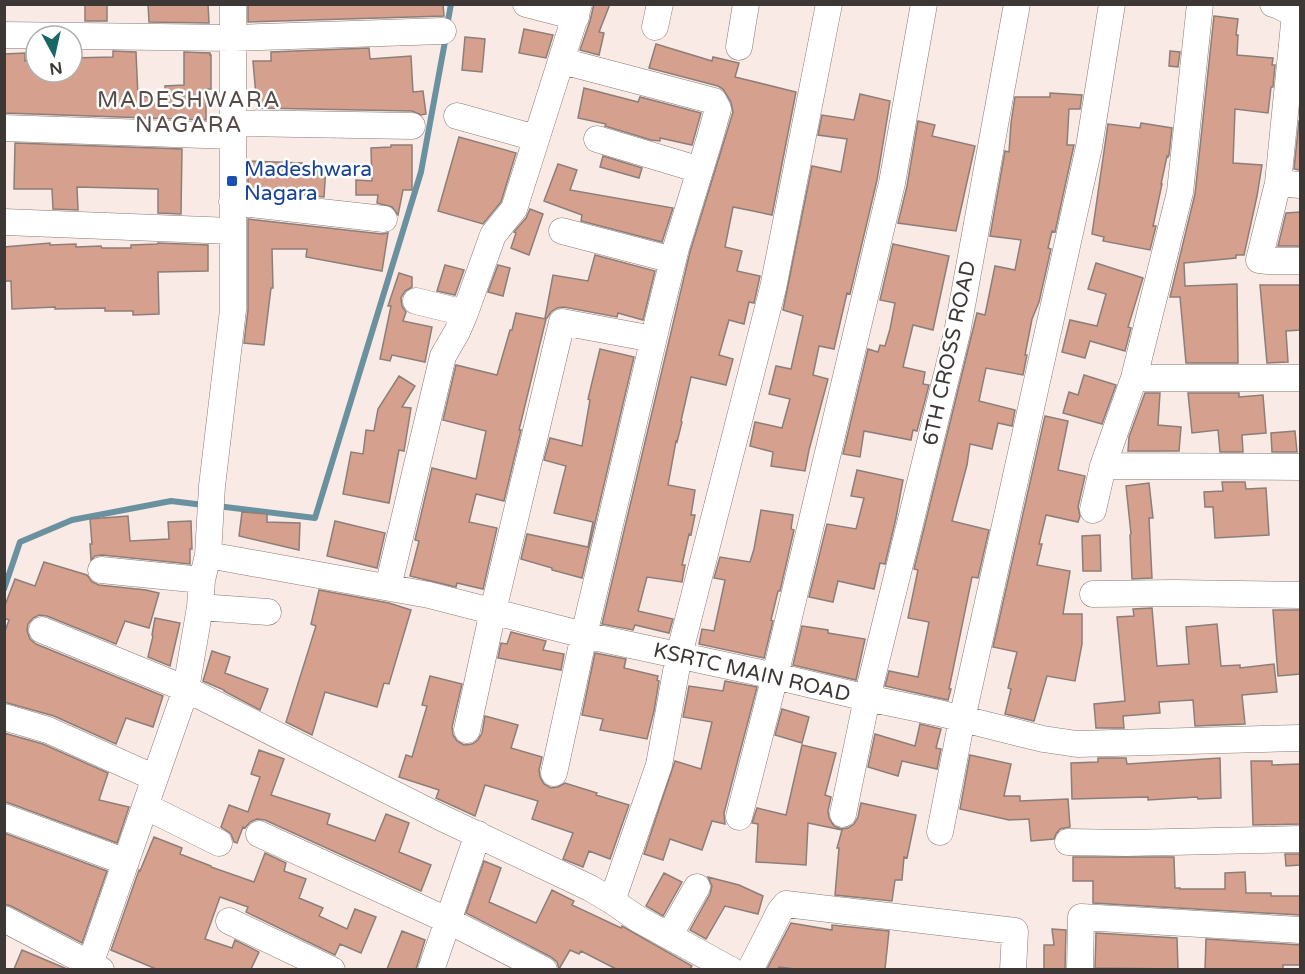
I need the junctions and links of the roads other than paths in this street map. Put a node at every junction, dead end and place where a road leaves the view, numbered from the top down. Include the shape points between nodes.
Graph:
1 (233, 4) edge
2 (526, 4) edge
3 (746, 4) edge
4 (829, 4) edge
5 (924, 4) edge
6 (1017, 4) edge
7 (1112, 4) edge
8 (1200, 4) edge
9 (1291, 9) edge
10 (578, 11) edge
11 (443, 31) dead end
12 (4, 35) edge
13 (233, 38) junction
14 (739, 47) dead end
15 (562, 61) junction
16 (457, 116) dead end
17 (412, 126) dead end
18 (4, 128) edge
19 (232, 130) junction
20 (536, 138) junction
21 (597, 139) dead end
22 (700, 170) junction
23 (1289, 184) edge
24 (232, 202) junction
25 (384, 219) dead end
26 (4, 222) edge
27 (232, 231) junction
28 (562, 231) dead end
29 (673, 260) junction
30 (1300, 261) edge
31 (416, 300) dead end
32 (465, 313) junction
33 (653, 339) junction
34 (1134, 378) junction
35 (1300, 378) edge
36 (1103, 466) junction
37 (1300, 467) edge
38 (1093, 510) dead end
39 (208, 555) junction
40 (101, 570) dead end
41 (202, 580) junction
42 (388, 587) junction
43 (1093, 594) dead end
44 (1300, 595) edge
45 (200, 607) junction
46 (493, 611) junction
47 (268, 612) dead end
48 (42, 630) dead end
49 (584, 635) junction
50 (679, 655) junction
51 (775, 676) junction
52 (186, 689) junction
53 (867, 698) junction
54 (4, 717) edge
55 (962, 719) junction
56 (467, 730) dead end
57 (1300, 738) edge
58 (554, 773) dead end
59 (155, 778) junction
60 (145, 806) junction
61 (843, 814) dead end
62 (4, 817) edge
63 (739, 817) dead end
64 (940, 832) dead end
65 (259, 834) dead end
66 (478, 834) junction
67 (1300, 839) edge
68 (219, 843) dead end
69 (1068, 843) dead end
70 (126, 862) junction
71 (697, 887) dead end
72 (612, 901) junction
73 (4, 919) edge
74 (447, 920) junction
75 (228, 921) dead end
76 (1300, 930) edge
77 (669, 936) junction
78 (93, 968) edge
79 (332, 969) edge
80 (431, 969) edge
81 (543, 969) edge
82 (731, 969) edge
83 (750, 969) edge
84 (1013, 969) edge
85 (1080, 969) edge

1 - 13 street
2 - 10 street
3 - 14 street
4 - 50 street via 773,288
5 - 51 street via 892,183
6 - 53 street, 6TH CROSS ROAD via 957,333
7 - 55 street via 1089,147
8 - 34 street via 1180,192
9 - 23 street
10 - 15 street
11 - 13 street
12 - 13 street
13 - 19 street
15 - 20 street
15 - 22 street via 714,101 718,109
16 - 20 street
17 - 19 street
18 - 19 street
19 - 24 street
20 - 32 street via 514,209 493,235
21 - 22 street
22 - 29 street
23 - 30 street via 1259,260
24 - 25 street
24 - 27 street
26 - 27 street
27 - 39 street via 233,310 212,486
28 - 29 street
29 - 33 street
31 - 32 street
32 - 42 street via 442,356
33 - 46 street via 562,322
33 - 49 street
34 - 35 street
34 - 36 street
36 - 37 street
36 - 38 street
39 - 41 street
39 - 42 street, KSRTC MAIN ROAD
40 - 41 street
41 - 45 street
42 - 46 street, KSRTC MAIN ROAD
43 - 44 street
45 - 47 street
45 - 52 street
46 - 49 street, KSRTC MAIN ROAD
46 - 56 street
48 - 52 street
49 - 50 street, KSRTC MAIN ROAD
49 - 58 street
50 - 51 street, KSRTC MAIN ROAD
50 - 72 street via 659,765
51 - 53 street, KSRTC MAIN ROAD
51 - 63 street
52 - 59 street
52 - 66 street
53 - 55 street, KSRTC MAIN ROAD
53 - 61 street, 6TH CROSS ROAD
54 - 59 street via 48,730
55 - 57 street, KSRTC MAIN ROAD via 1077,744
55 - 64 street
59 - 60 street
60 - 68 street
60 - 70 street
62 - 70 street
65 - 74 street
66 - 72 street
66 - 74 street
67 - 69 street
70 - 78 street
71 - 77 street
72 - 77 street
73 - 78 street
74 - 80 street
74 - 81 street
75 - 79 street
76 - 85 street via 1081,917
77 - 82 street
83 - 84 street via 786,904 1015,931

